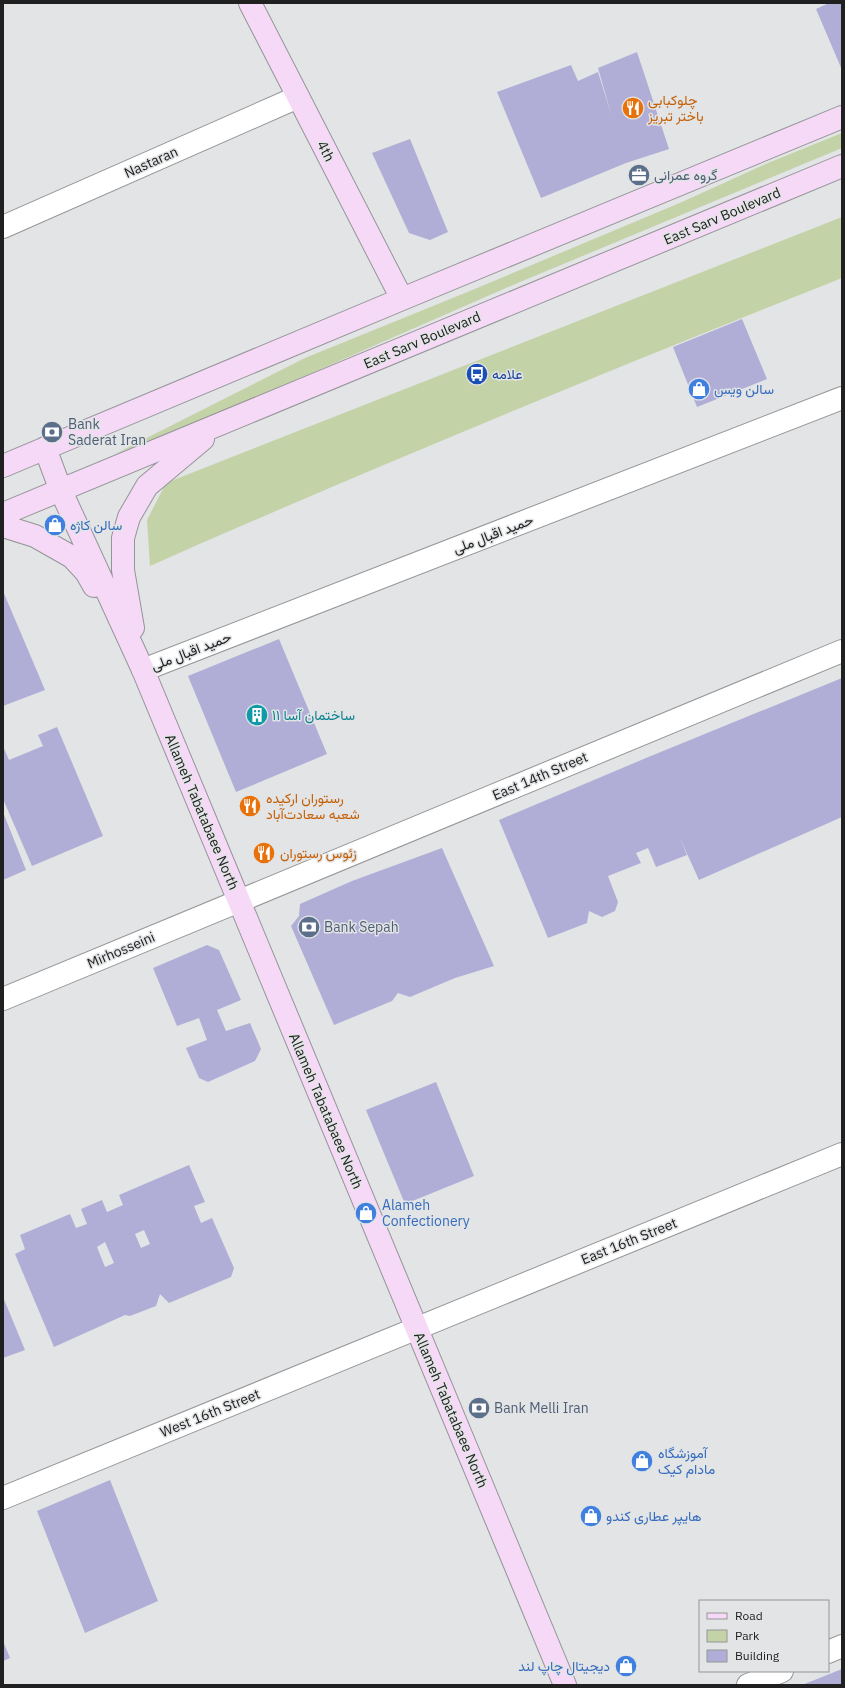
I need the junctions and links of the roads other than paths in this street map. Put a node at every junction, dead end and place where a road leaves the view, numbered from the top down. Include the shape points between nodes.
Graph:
1 (250, 3) edge
2 (298, 97) junction
3 (842, 117) edge
4 (842, 166) edge
5 (3, 227) edge
6 (402, 299) junction
7 (842, 398) edge
8 (220, 424) junction
9 (45, 448) junction
10 (3, 466) edge
11 (61, 491) junction
12 (3, 514) edge
13 (3, 526) edge
14 (842, 650) edge
15 (143, 670) junction
16 (239, 901) junction
17 (3, 999) edge
18 (842, 1154) edge
19 (416, 1328) junction
20 (3, 1498) edge
21 (842, 1646) edge
22 (829, 1652) edge
23 (780, 1672) edge
24 (565, 1685) edge
25 (748, 1685) edge

1 - 2 street, 4th
2 - 5 street, Nastaran
2 - 6 street, 4th
3 - 6 street
4 - 8 street, East Sarv Boulevard
6 - 9 street
7 - 15 street, حمید اقبال ملی
8 - 11 street, East Sarv Boulevard
8 - 15 street, Allameh Tabatabaee North via 147,486 129,517 123,538 123,570
9 - 10 street
9 - 11 street, Allameh Tabatabaee North
11 - 12 street, East Sarv Boulevard
11 - 15 street, Allameh Tabatabaee North
13 - 15 street, Allameh Tabatabaee North via 35,536 72,557 86,572
14 - 16 street, East 14th Street
15 - 16 street, Allameh Tabatabaee North
16 - 17 street, Mirhosseini
16 - 19 street, Allameh Tabatabaee North
18 - 19 street, East 16th Street
19 - 20 street, West 16th Street
19 - 24 street, Allameh Tabatabaee North
21 - 22 street
23 - 25 street

